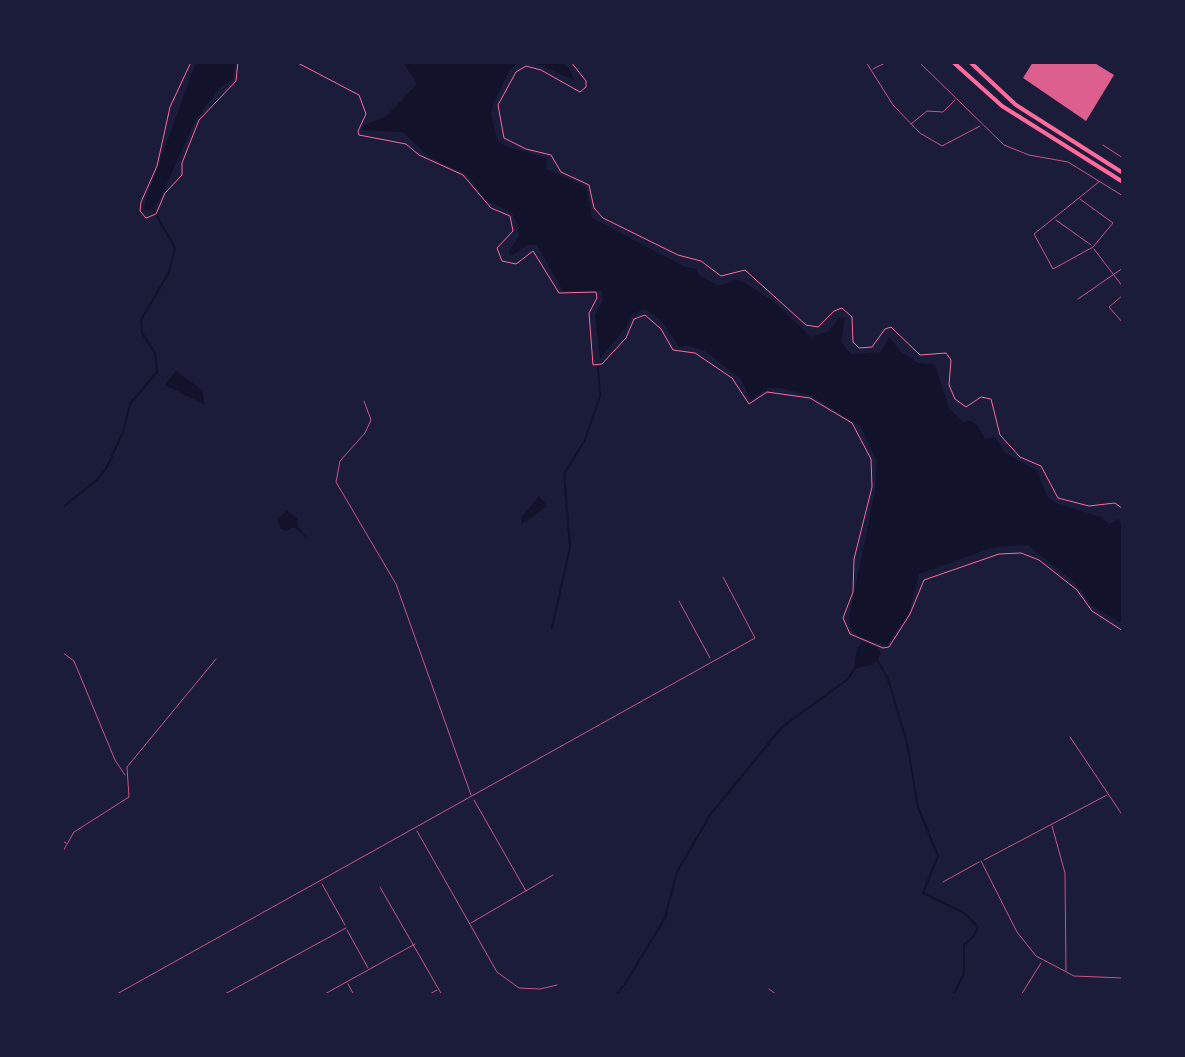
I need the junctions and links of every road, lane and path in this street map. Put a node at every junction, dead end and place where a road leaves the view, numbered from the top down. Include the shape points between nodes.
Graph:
1 (191, 62) edge
2 (238, 62) edge
3 (296, 62) edge
4 (571, 62) edge
5 (866, 62) edge
6 (887, 62) edge
7 (919, 62) edge
8 (953, 62) edge
9 (970, 62) edge
10 (871, 71) junction
11 (955, 100) junction
12 (911, 124) junction
13 (980, 126) junction
14 (1103, 145) dead end
15 (1123, 158) edge
16 (1123, 173) edge
17 (1100, 181) junction
18 (1123, 182) edge
19 (1123, 196) edge
20 (1080, 199) junction
21 (1054, 218) junction
22 (1093, 247) junction
23 (1123, 268) edge
24 (1114, 275) junction
25 (1123, 287) edge
26 (1123, 295) edge
27 (1078, 299) dead end
28 (1123, 323) edge
29 (364, 401) dead end
30 (1123, 509) edge
31 (723, 577) dead end
32 (679, 601) dead end
33 (1123, 631) edge
34 (62, 652) edge
35 (216, 659) dead end
36 (711, 661) junction
37 (1070, 737) dead end
38 (125, 775) junction
39 (1107, 795) junction
40 (472, 797) junction
41 (1123, 816) edge
42 (1052, 826) junction
43 (416, 829) junction
44 (62, 841) edge
45 (66, 843) junction
46 (62, 853) edge
47 (981, 861) junction
48 (553, 875) dead end
49 (321, 882) junction
50 (943, 882) dead end
51 (380, 887) dead end
52 (526, 891) junction
53 (469, 924) junction
54 (346, 928) junction
55 (415, 944) junction
56 (1042, 961) junction
57 (369, 969) junction
58 (1066, 974) junction
59 (1123, 978) edge
60 (346, 982) junction
61 (557, 985) dead end
62 (519, 988) junction
63 (439, 989) junction
64 (769, 989) dead end
65 (115, 995) edge
66 (223, 995) edge
67 (323, 995) edge
68 (354, 995) edge
69 (428, 995) edge
70 (442, 995) edge
71 (515, 995) edge
72 (777, 995) edge
73 (1021, 995) edge

1 - 2 path via 170,107 141,214 155,216 165,193 182,175 199,120 236,81
3 - 33 path via 359,95 366,114 358,131 361,137 406,144 463,175 491,208 510,216 515,228 497,248 502,261 516,264 533,251 559,293 596,292 589,313 593,365 605,362 634,319 645,315 673,350 695,353 732,378 749,404 767,392 807,397 852,423 871,459 872,487 854,559 853,592 843,618 850,634 889,647 924,580 999,554 1021,553 1033,555 1077,590 1092,611
4 - 30 path via 584,76 584,91 568,88 541,70 522,68 497,113 507,140 551,155 561,172 589,185 599,215 701,261 721,276 745,270 810,327 818,327 836,309 845,309 859,348 872,347 891,327 920,355 946,353 955,399 966,407 981,397 991,399 1000,435 1020,457 1041,466 1058,498 1089,506 1115,503
5 - 10 street
6 - 10 street
7 - 11 street
8 - 18 highway via 1002,106
9 - 16 highway via 1016,105
10 - 12 street
11 - 12 street via 943,112 927,111
11 - 13 street
12 - 13 street via 942,146
13 - 17 street via 1011,149 1068,162
14 - 15 street
17 - 19 street
17 - 20 street
20 - 21 street
20 - 22 street via 1113,223
21 - 22 street
21 - 22 street via 1034,234 1053,269
22 - 24 street
23 - 24 street
24 - 25 street
24 - 27 street
26 - 28 street via 1109,307
29 - 40 street via 371,420 340,461 336,482 396,584
31 - 36 street via 755,638
32 - 36 street
34 - 38 street via 74,661
35 - 38 street
36 - 40 street
37 - 39 street
38 - 45 street via 129,797 74,832
39 - 41 street
39 - 42 street
40 - 43 street
40 - 52 street
42 - 47 street
42 - 58 street via 1065,873
43 - 49 street
43 - 53 street
44 - 45 street
45 - 46 street
47 - 50 street
47 - 56 street via 1021,939
48 - 52 street
49 - 54 street
49 - 65 street
51 - 55 street
52 - 53 street
53 - 62 street via 497,972
54 - 57 street
54 - 66 street
55 - 57 street
55 - 63 street
56 - 58 street
56 - 73 street
57 - 60 street
58 - 59 street
60 - 67 street
60 - 68 street
61 - 62 street
62 - 71 street
63 - 69 street
63 - 70 street
64 - 72 street

